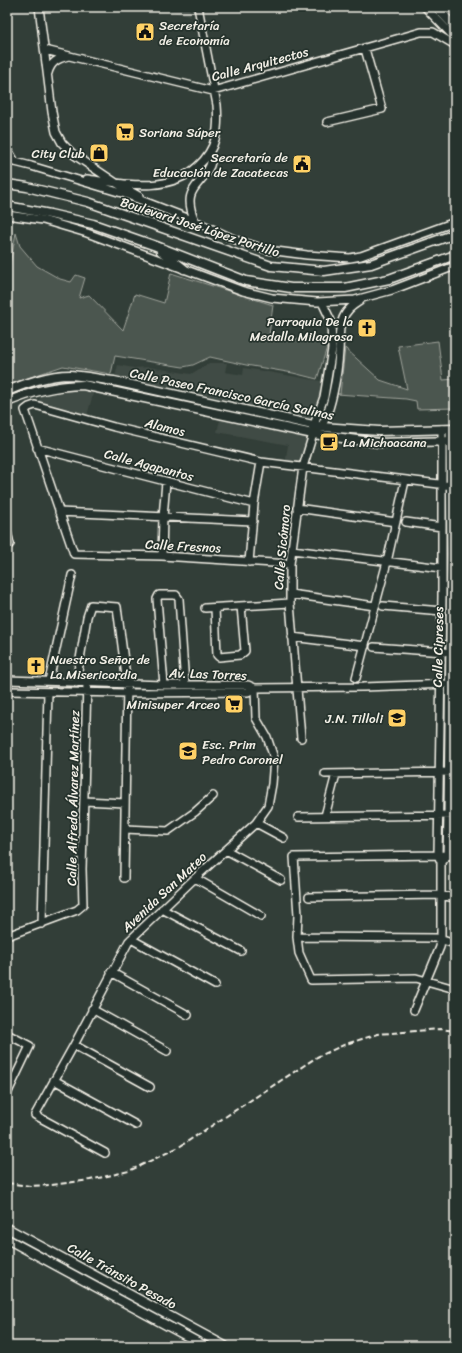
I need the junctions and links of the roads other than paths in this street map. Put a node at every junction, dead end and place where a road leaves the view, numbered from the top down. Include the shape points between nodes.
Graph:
1 (39, 7) edge
2 (198, 7) edge
3 (425, 7) edge
4 (436, 7) edge
5 (447, 7) edge
6 (455, 14) edge
7 (455, 28) edge
8 (455, 38) edge
9 (455, 45) edge
10 (365, 49) junction
11 (45, 50) junction
12 (69, 56) junction
13 (48, 75) junction
14 (214, 90) junction
15 (327, 122) dead end
16 (7, 148) edge
17 (210, 154) junction
18 (7, 162) edge
19 (15, 162) junction
20 (65, 176) junction
21 (116, 183) junction
22 (7, 184) edge
23 (153, 204) junction
24 (7, 206) edge
25 (7, 215) edge
26 (194, 221) junction
27 (455, 222) edge
28 (455, 228) edge
29 (455, 234) edge
30 (156, 246) junction
31 (420, 247) junction
32 (455, 254) edge
33 (455, 266) edge
34 (184, 269) junction
35 (362, 299) junction
36 (322, 302) junction
37 (327, 381) junction
38 (335, 383) junction
39 (7, 391) edge
40 (7, 402) edge
41 (318, 426) junction
42 (449, 429) edge
43 (313, 434) junction
44 (449, 442) edge
45 (37, 448) junction
46 (261, 462) junction
47 (302, 467) junction
48 (406, 481) junction
49 (166, 482) junction
50 (443, 485) junction
51 (453, 486) edge
52 (254, 504) junction
53 (297, 508) junction
54 (59, 512) junction
55 (163, 516) junction
56 (253, 521) junction
57 (396, 522) junction
58 (406, 522) dead end
59 (442, 527) junction
60 (7, 532) edge
61 (7, 546) edge
62 (292, 550) junction
63 (162, 556) junction
64 (249, 562) junction
65 (387, 562) junction
66 (290, 564) junction
67 (442, 568) junction
68 (72, 575) dead end
69 (290, 594) junction
70 (442, 596) junction
71 (453, 596) edge
72 (290, 603) junction
73 (241, 606) junction
74 (375, 606) junction
75 (383, 606) dead end
76 (205, 608) dead end
77 (215, 608) junction
78 (442, 611) junction
79 (292, 637) junction
80 (452, 640) edge
81 (365, 646) junction
82 (374, 647) dead end
83 (440, 652) junction
84 (450, 652) junction
85 (356, 678) dead end
86 (7, 680) edge
87 (25, 681) junction
88 (49, 681) junction
89 (76, 683) junction
90 (87, 683) junction
91 (127, 684) junction
92 (440, 684) junction
93 (453, 684) edge
94 (164, 685) junction
95 (185, 685) junction
96 (296, 687) junction
97 (255, 688) junction
98 (7, 691) edge
99 (25, 692) junction
100 (48, 692) junction
101 (86, 692) junction
102 (127, 693) junction
103 (452, 731) edge
104 (301, 738) dead end
105 (440, 772) junction
106 (452, 772) edge
107 (325, 774) dead end
108 (336, 774) junction
109 (213, 796) dead end
110 (84, 801) junction
111 (125, 803) junction
112 (439, 815) junction
113 (452, 815) edge
114 (326, 816) junction
115 (298, 817) dead end
116 (256, 823) junction
117 (125, 829) junction
118 (284, 838) dead end
119 (226, 850) junction
120 (438, 855) junction
121 (447, 855) junction
122 (455, 856) edge
123 (441, 862) junction
124 (124, 878) dead end
125 (195, 878) junction
126 (280, 880) dead end
127 (440, 895) junction
128 (309, 897) dead end
129 (455, 898) edge
130 (162, 909) junction
131 (261, 916) dead end
132 (42, 924) junction
133 (7, 936) edge
134 (296, 936) junction
135 (131, 939) junction
136 (440, 939) junction
137 (455, 944) edge
138 (241, 951) dead end
139 (111, 972) junction
140 (425, 981) junction
141 (215, 985) dead end
142 (455, 989) edge
143 (92, 1009) junction
144 (414, 1010) dead end
145 (188, 1015) dead end
146 (7, 1034) edge
147 (74, 1045) junction
148 (167, 1051) dead end
149 (10, 1080) edge
150 (54, 1080) junction
151 (150, 1087) dead end
152 (7, 1094) edge
153 (136, 1125) dead end
154 (106, 1153) dead end
155 (7, 1228) edge
156 (7, 1239) edge
157 (205, 1346) edge
158 (225, 1346) edge

1 - 11 street
2 - 14 street
3 - 8 street
4 - 7 main road
5 - 6 main road
9 - 10 street, Calle Arquitectos via 433,32 420,32
10 - 14 street, Calle Arquitectos
10 - 15 street via 382,109
11 - 12 street, Calle Arquitectos
11 - 13 street
12 - 13 street via 54,61
12 - 14 street, Calle Arquitectos
13 - 21 street via 56,132 62,143 73,154
14 - 17 street via 218,121 216,138
16 - 19 street
17 - 21 street via 192,172 171,182 143,185
17 - 26 street via 211,166 192,190 189,200
18 - 19 street
19 - 20 street
20 - 21 street
20 - 23 street
21 - 23 street
22 - 31 main road, Boulevard José López Portillo via 27,186 88,202 271,266 324,271 372,264
23 - 26 street
24 - 30 main road via 93,224
25 - 34 street via 43,220 87,233
26 - 27 street via 236,240 268,250 350,258 373,253
28 - 31 main road
29 - 31 main road, Boulevard José López Portillo
30 - 32 main road via 246,280 291,288 345,288 389,279
30 - 34 main road
33 - 35 street
34 - 36 street via 243,291 272,298
35 - 36 street
35 - 38 street via 347,311 341,322
36 - 37 street via 332,321 332,349
37 - 38 street
37 - 41 street
38 - 41 street via 329,409
39 - 41 main road, Calle Paseo Francisco García Salinas via 41,379 83,376
40 - 43 main road, Calle Paseo Francisco García Salinas via 26,394 82,384
41 - 42 main road, Calle Paseo Francisco García Salinas via 379,431
41 - 43 street
42 - 44 street, Calle Cipreses
43 - 44 main road, Calle Paseo Francisco García Salinas via 379,442
43 - 47 street, Calle Sicómoro
44 - 50 street, Calle Cipreses
44 - 51 street, Calle Cipreses
45 - 46 street, Alamos via 25,410 35,405 114,427
45 - 49 street, Calle Agapantos
45 - 54 street
46 - 47 street, Alamos
46 - 52 street
47 - 48 street, Alamos
47 - 53 street, Calle Sicómoro
48 - 50 street, Alamos
48 - 57 street
49 - 52 street, Calle Agapantos
49 - 55 street
50 - 51 street, Alamos
50 - 59 street, Calle Cipreses
51 - 71 street, Calle Cipreses
52 - 56 street
53 - 57 street
53 - 62 street, Calle Sicómoro
54 - 55 street
54 - 63 street, Calle Fresnos via 74,554
55 - 56 street
55 - 63 street
56 - 64 street
57 - 65 street
58 - 59 street
59 - 67 street, Calle Cipreses
60 - 61 street via 10,541
62 - 65 street
62 - 66 street, Calle Sicómoro
63 - 64 street, Calle Fresnos
64 - 66 street, Calle Fresnos
65 - 67 street
65 - 74 street
66 - 69 street, Calle Sicómoro
67 - 70 street, Calle Cipreses
68 - 88 street
69 - 72 street, Calle Sicómoro
69 - 74 street
70 - 71 street
70 - 78 street, Calle Cipreses
71 - 80 street, Calle Cipreses
72 - 73 street
72 - 79 street, Calle Sicómoro
73 - 77 street
73 - 77 street via 245,651 240,655 220,657 217,655
74 - 81 street
75 - 78 street
76 - 77 street
78 - 83 street, Calle Cipreses
79 - 81 street
79 - 96 street, Calle Sicómoro
80 - 84 street, Calle Cipreses
81 - 85 street
82 - 83 street
83 - 84 street
83 - 92 street, Calle Cipreses
84 - 93 street, Calle Cipreses
86 - 87 street, Av. Las Torres
87 - 88 street, Av. Las Torres
87 - 99 street
88 - 89 street, Av. Las Torres
89 - 90 street, Av. Las Torres
89 - 91 street via 91,605 117,607
90 - 91 street, Av. Las Torres
90 - 101 street, Calle Alfredo Álvarez Martínez
91 - 94 street, Av. Las Torres
91 - 102 street
92 - 93 street
92 - 96 street
92 - 105 street, Calle Cipreses
93 - 103 street, Calle Cipreses
94 - 95 street, Av. Las Torres
94 - 95 street via 157,599 159,595 176,595 179,599
95 - 97 street, Av. Las Torres via 248,685
96 - 97 street
96 - 104 street, Calle Sicómoro
97 - 102 street, Av. Las Torres via 248,692
97 - 116 street, Avenida San Mateo via 256,718 267,737 274,758 268,806
98 - 99 street, Av. Las Torres
99 - 100 street, Av. Las Torres
100 - 101 street, Av. Las Torres
100 - 132 street
101 - 102 street, Av. Las Torres
101 - 110 street, Calle Alfredo Álvarez Martínez
102 - 111 street
103 - 106 street, Calle Cipreses
105 - 106 street
105 - 108 street
105 - 112 street, Calle Cipreses
106 - 113 street, Calle Cipreses
107 - 108 street
108 - 114 street
109 - 117 street via 168,831
110 - 111 street
110 - 132 street, Calle Alfredo Álvarez Martínez via 83,905 77,910
111 - 117 street
112 - 113 street
112 - 114 street
112 - 120 street, Calle Cipreses
113 - 121 street, Calle Cipreses
114 - 115 street
116 - 118 street
116 - 119 street, Avenida San Mateo
117 - 124 street
119 - 125 street, Avenida San Mateo
119 - 126 street
120 - 121 street
120 - 123 street, Calle Cipreses
120 - 134 street via 294,857 298,915
121 - 122 street
121 - 123 street
123 - 127 street, Calle Cipreses
125 - 130 street, Avenida San Mateo
125 - 131 street
127 - 128 street
127 - 129 street
127 - 136 street, Calle Cipreses
130 - 135 street, Avenida San Mateo
130 - 138 street
132 - 133 street
134 - 136 street
134 - 140 street via 299,954 311,980 416,978
135 - 139 street, Avenida San Mateo
135 - 141 street
136 - 137 street
136 - 140 street, Calle Cipreses via 440,947
139 - 143 street, Avenida San Mateo
139 - 145 street
140 - 142 street
140 - 144 street, Calle Cipreses
143 - 147 street, Avenida San Mateo
143 - 148 street
146 - 149 street via 30,1046
147 - 150 street, Avenida San Mateo
147 - 151 street
149 - 152 street
150 - 153 street
150 - 154 street, Avenida San Mateo via 35,1115
155 - 158 main road, Calle Tránsito Pesado
156 - 157 main road, Calle Tránsito Pesado

